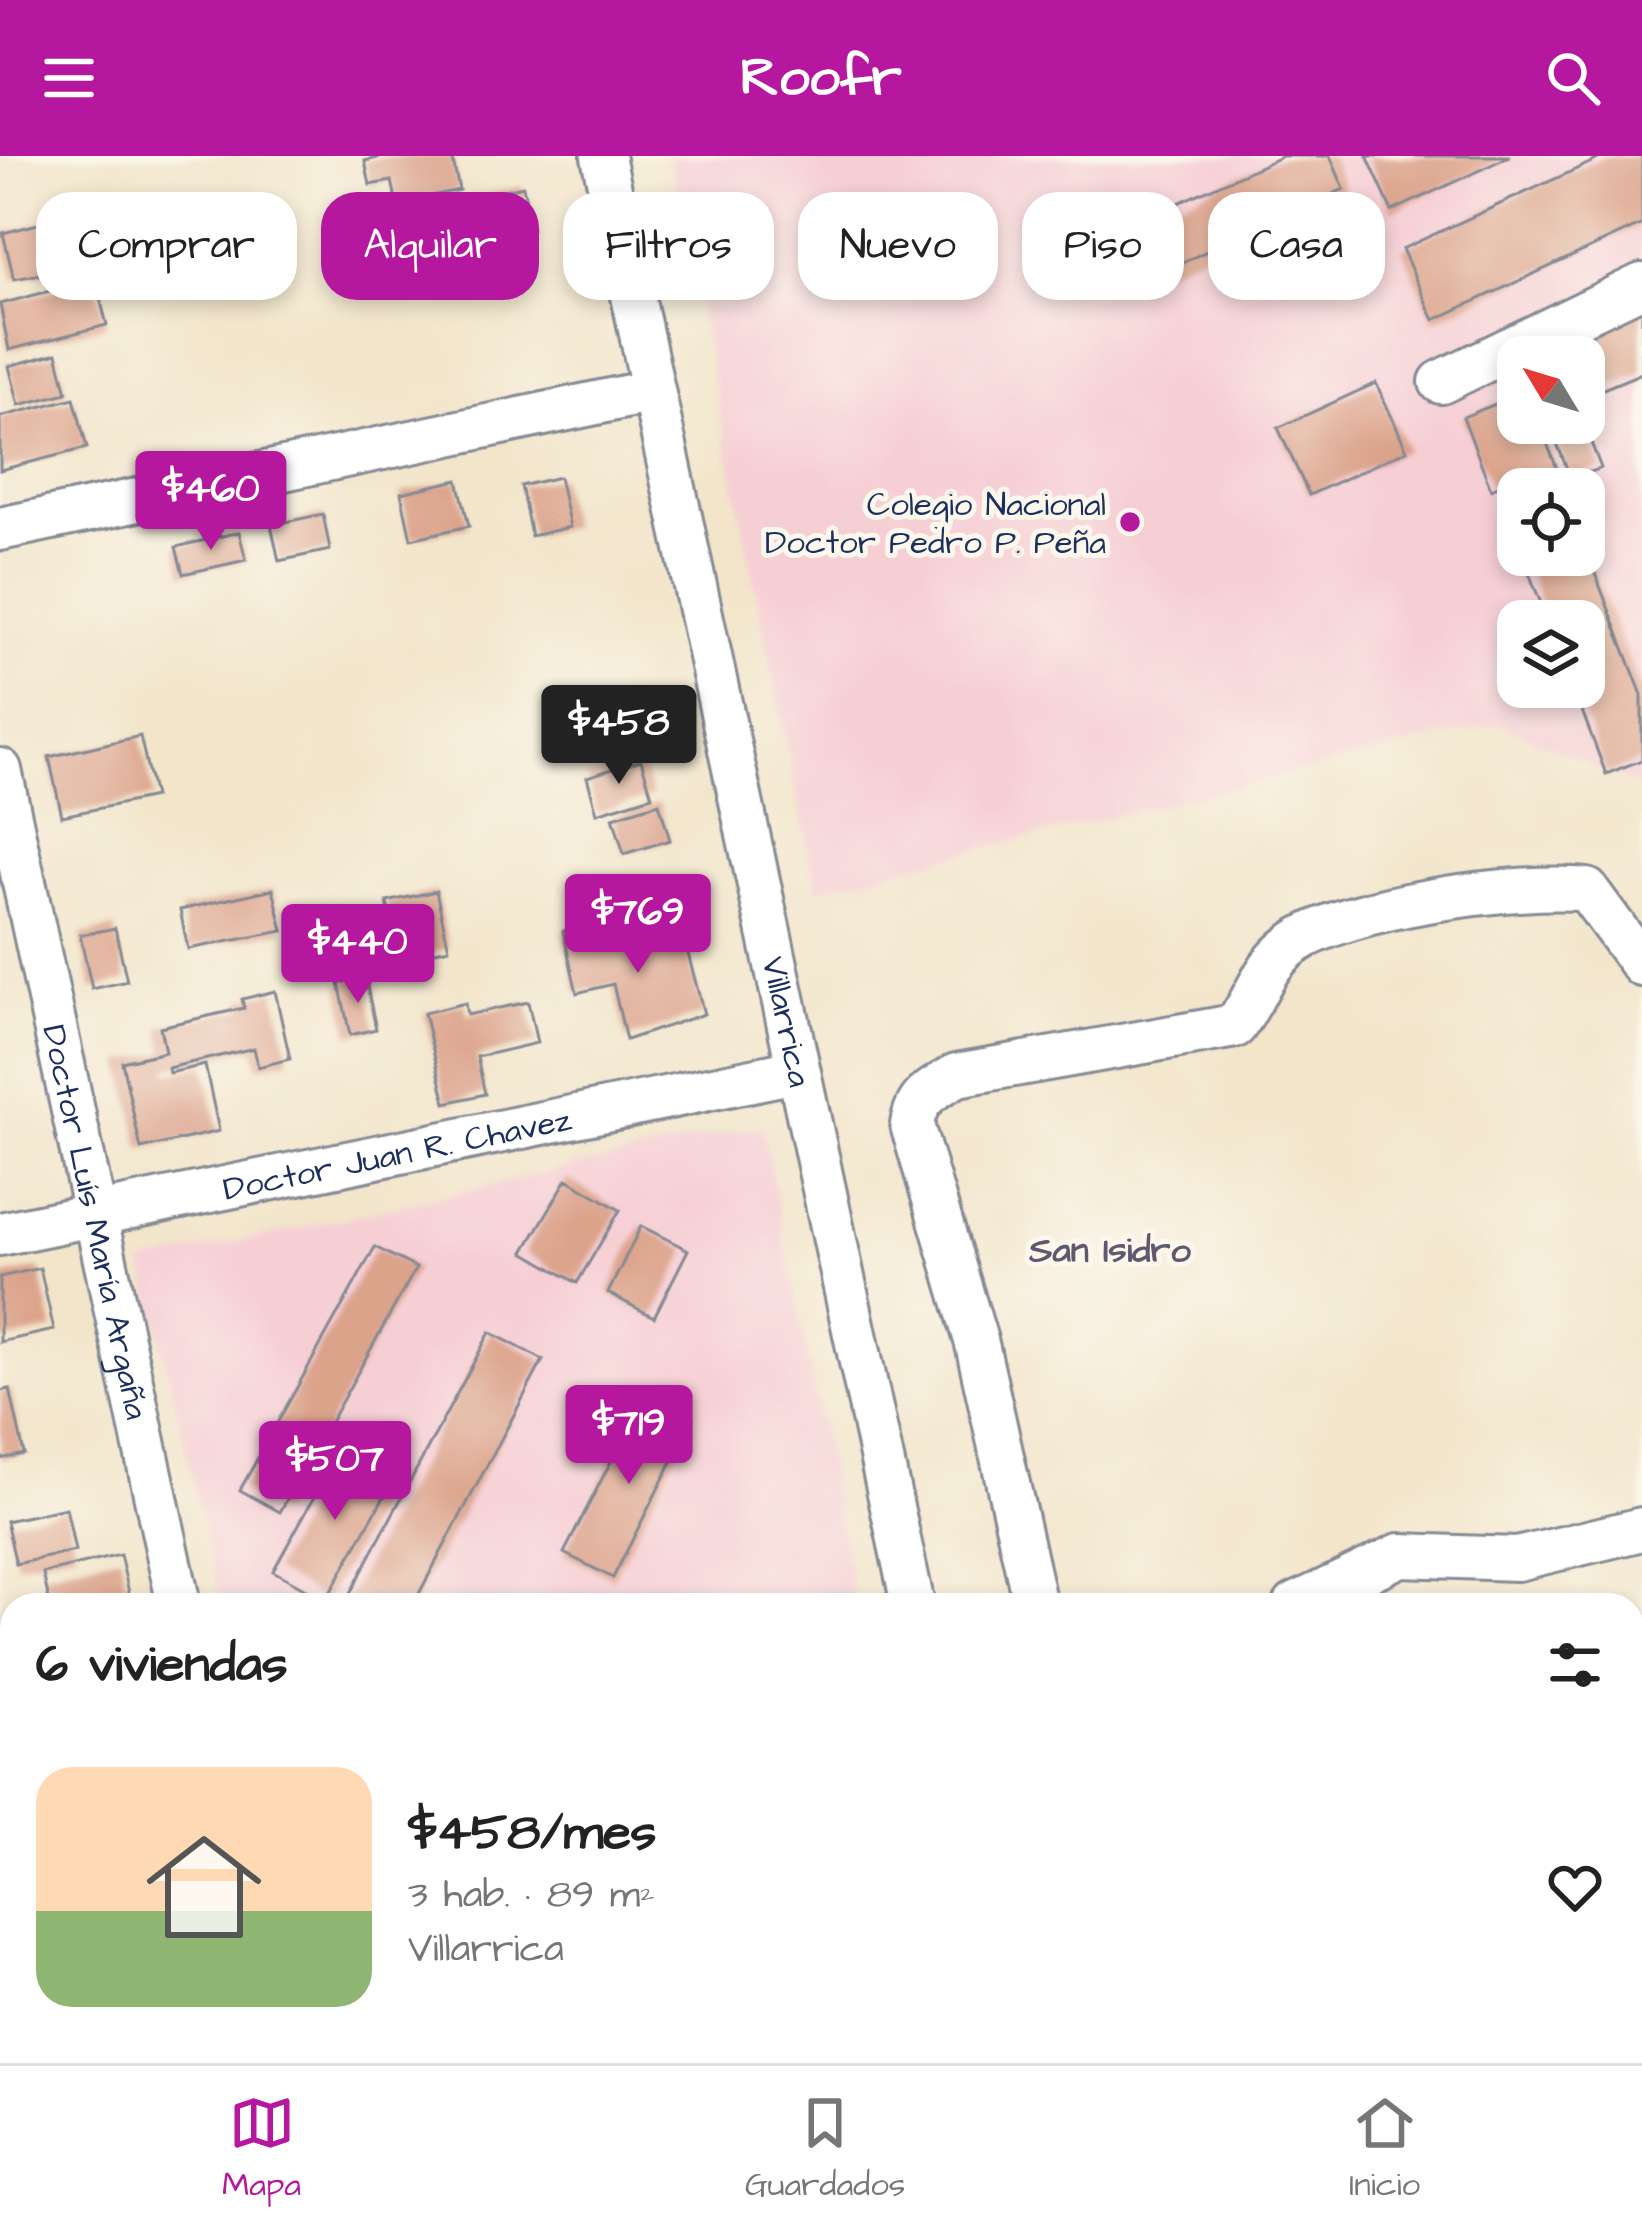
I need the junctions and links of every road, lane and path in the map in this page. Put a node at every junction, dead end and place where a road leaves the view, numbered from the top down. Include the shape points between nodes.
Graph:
1 (604, 156) edge
2 (1642, 285) edge
3 (1442, 382) dead end
4 (653, 392) junction
5 (0, 529) edge
6 (0, 770) edge
7 (1642, 965) edge
8 (796, 1071) junction
9 (95, 1214) junction
10 (0, 1234) edge
11 (1642, 1529) edge
12 (176, 1593) edge
13 (910, 1593) edge
14 (1032, 1593) edge
15 (1321, 1593) edge

1 - 4 street, Villarrica
2 - 3 street
4 - 5 street
4 - 8 street, Villarrica
6 - 9 street, Doctor Luís María Argaña
7 - 14 street via 1587,890 1544,884 1377,912 1295,942 1262,971 1235,1026 957,1075 923,1095 913,1125 977,1344
8 - 9 street, Doctor Juan R. Chavez
8 - 13 street, Villarrica
9 - 10 street, Doctor Juan R. Chavez
9 - 12 street, Doctor Luís María Argaña
11 - 15 street via 1517,1559 1400,1556

